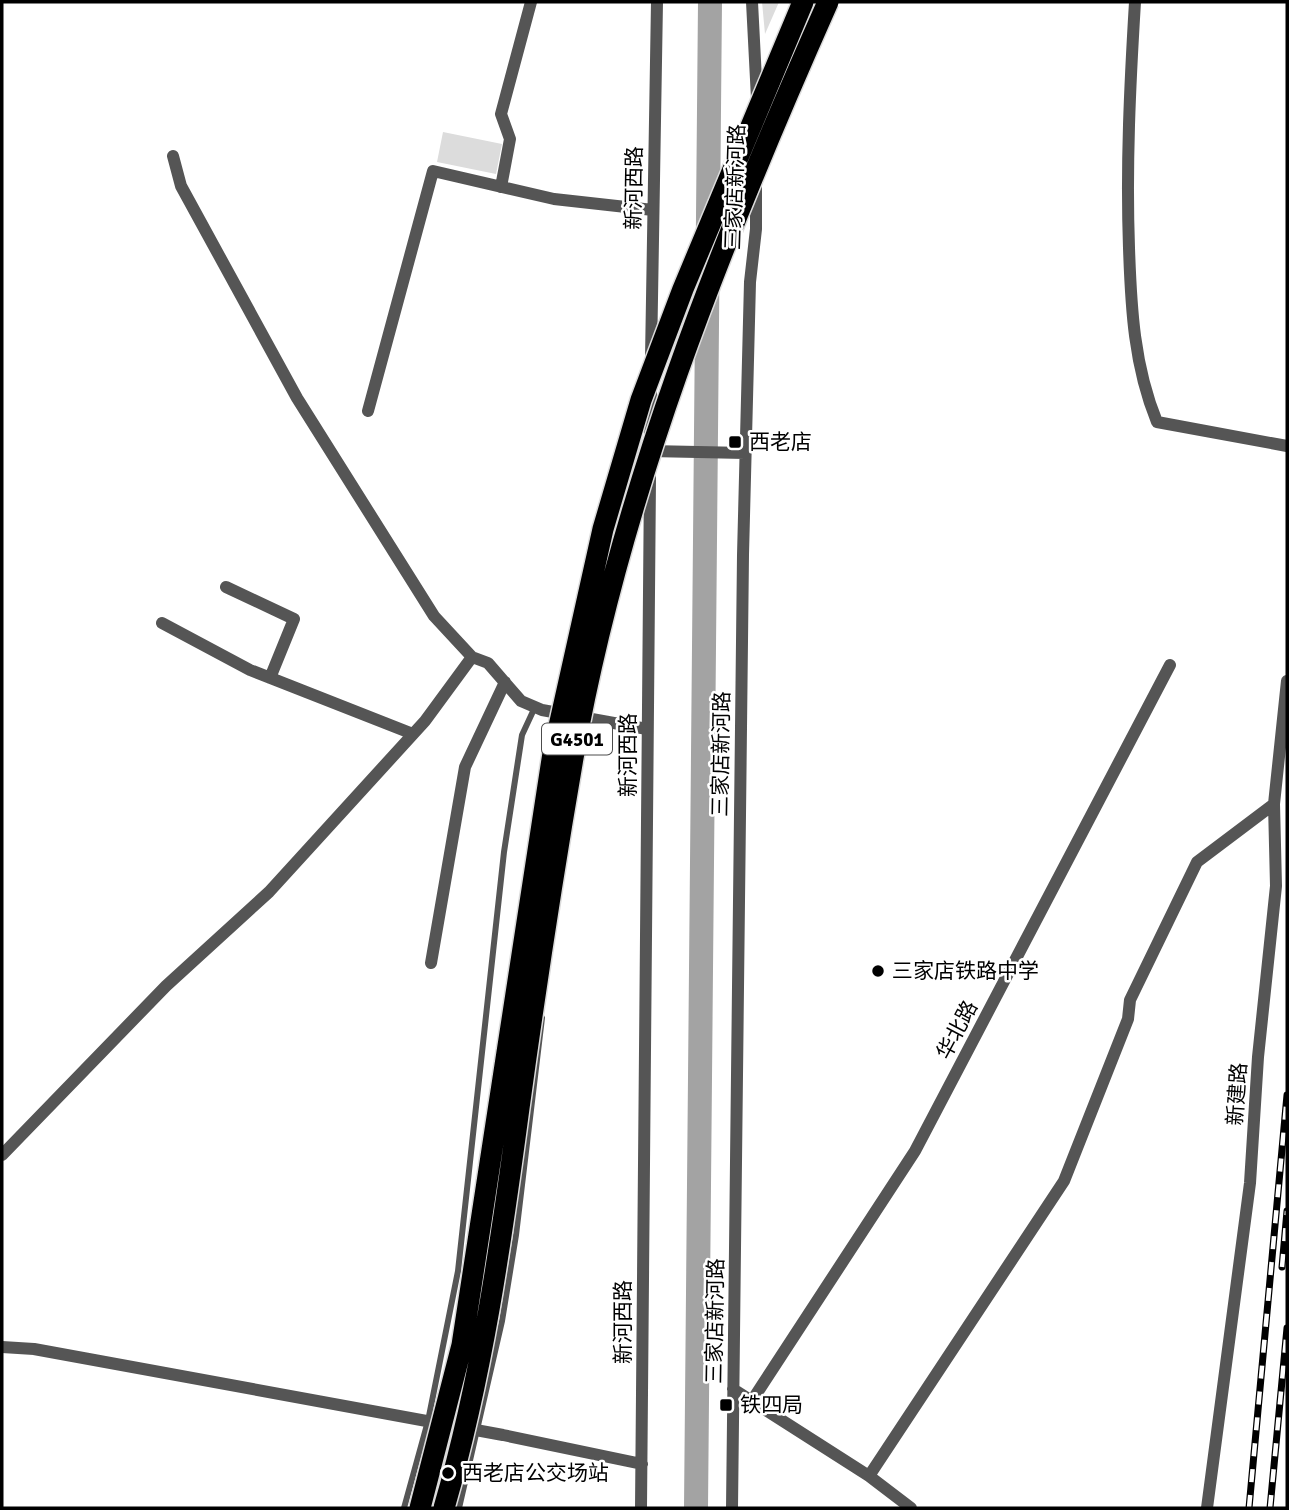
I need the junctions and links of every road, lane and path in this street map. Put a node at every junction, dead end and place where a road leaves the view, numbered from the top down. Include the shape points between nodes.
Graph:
1 (531, 2) edge
2 (657, 2) edge
3 (752, 2) edge
4 (803, 2) edge
5 (828, 2) edge
6 (1135, 2) edge
7 (173, 156) dead end
8 (500, 187) junction
9 (653, 210) junction
10 (368, 411) dead end
11 (1287, 446) edge
12 (650, 451) junction
13 (745, 453) junction
14 (226, 587) dead end
15 (162, 623) dead end
16 (472, 657) junction
17 (1170, 665) dead end
18 (270, 678) junction
19 (1287, 681) edge
20 (505, 682) junction
21 (535, 707) junction
22 (586, 718) junction
23 (647, 729) junction
24 (413, 734) junction
25 (1274, 804) junction
26 (431, 963) dead end
27 (549, 966) dead end
28 (544, 1005) dead end
29 (2, 1155) edge
30 (2, 1347) edge
31 (733, 1389) junction
32 (753, 1399) junction
33 (428, 1421) junction
34 (479, 1430) junction
35 (642, 1465) junction
36 (869, 1476) junction
37 (404, 1508) edge
38 (420, 1508) edge
39 (444, 1508) edge
40 (459, 1508) edge
41 (641, 1508) edge
42 (732, 1508) edge
43 (911, 1508) edge
44 (1207, 1508) edge

1 - 8 street via 501,114 510,139
2 - 9 street, 新河西路
3 - 13 street, 三家店新河路 via 757,70 756,229
4 - 38 highway, G4501, bridge via 683,289 641,400 603,529 552,753 462,1345
5 - 39 highway, G4501, bridge via 714,273 663,408 596,647 574,757 503,1238 483,1349
6 - 11 street via 1126,157 1131,319 1144,391 1157,422
7 - 16 street via 181,186 297,398 434,616
8 - 9 street via 554,200
8 - 10 street via 433,171
9 - 12 street, 新河西路
12 - 13 street
12 - 23 street, 新河西路
13 - 31 street, 三家店新河路
14 - 18 street via 294,619
15 - 18 street
16 - 20 street via 488,663
16 - 24 street
17 - 32 street, 华北路 via 915,1151
18 - 24 street
19 - 25 street, 新建路
20 - 21 street via 521,701
20 - 26 street via 466,767
21 - 22 street
21 - 33 lane via 522,735 504,852 458,1271
22 - 23 street
22 - 27 lane via 565,834
23 - 35 street, 新河西路
24 - 29 street via 269,892 166,986
25 - 36 street via 1197,862 1130,1000 1128,1019 1064,1181
25 - 44 street, 新建路 via 1276,886 1250,1184
28 - 34 lane via 516,1235
30 - 33 street via 34,1349
31 - 32 street
31 - 42 street, 三家店新河路
32 - 36 street
33 - 34 street
33 - 37 lane
34 - 35 street
34 - 40 lane
35 - 41 street, 新河西路
36 - 43 street

